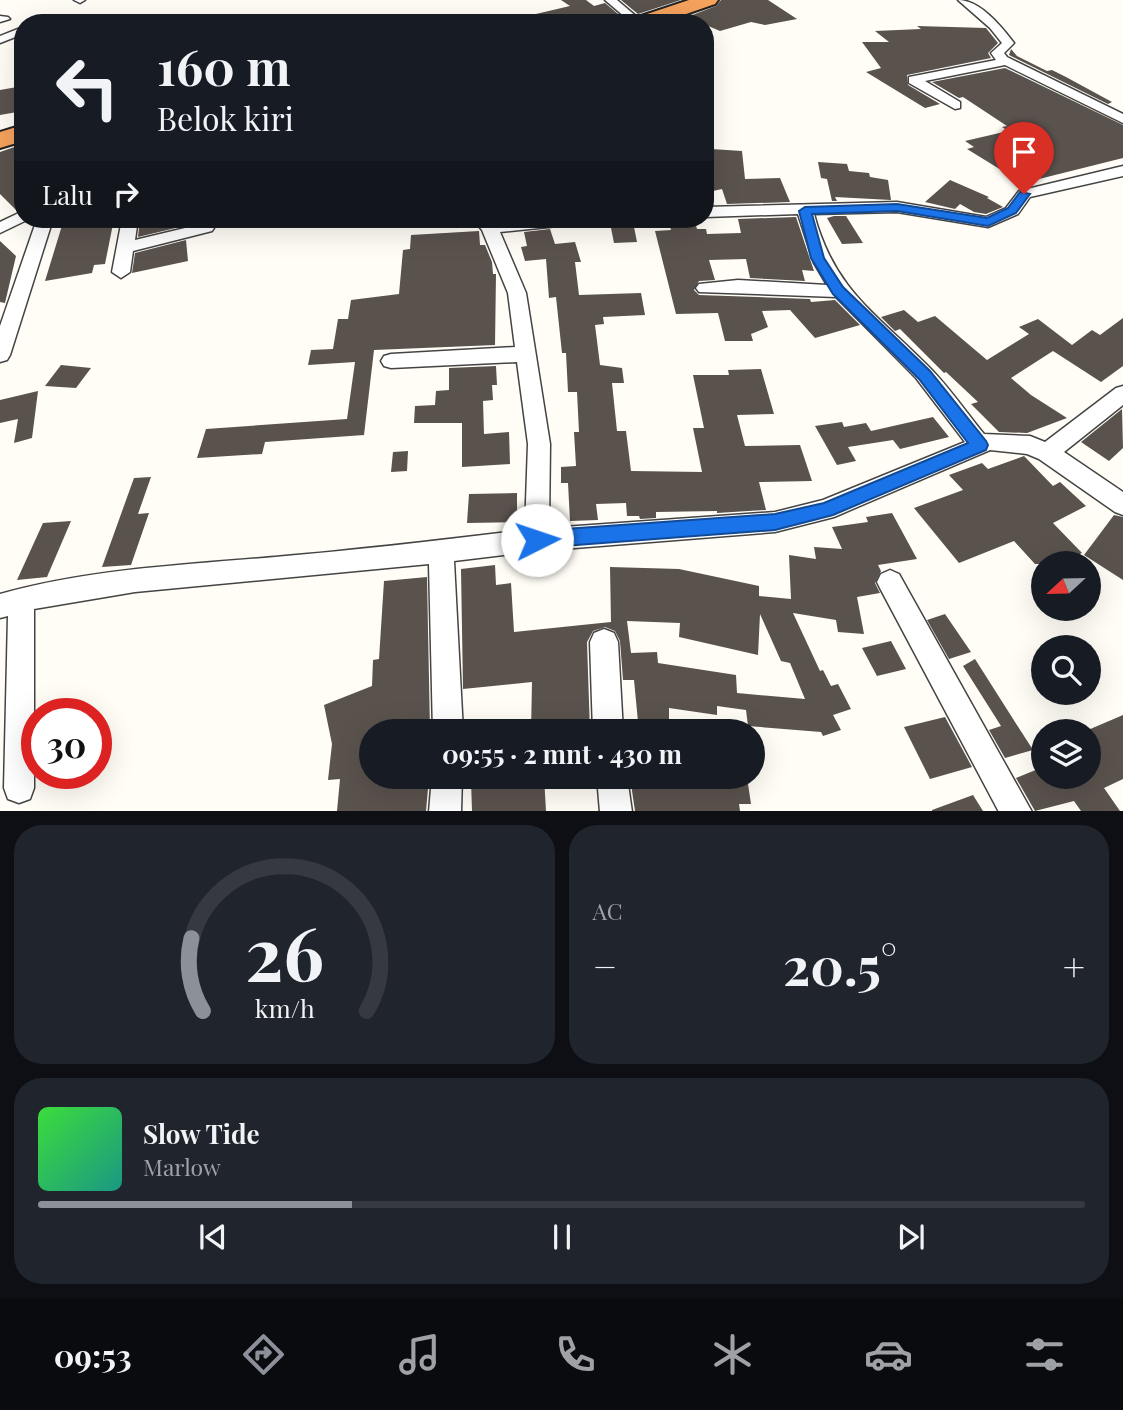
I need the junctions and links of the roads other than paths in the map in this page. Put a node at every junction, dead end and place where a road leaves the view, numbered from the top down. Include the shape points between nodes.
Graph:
1 (610, 0) edge
2 (708, 0) edge
3 (721, 0) edge
4 (963, 0) edge
5 (628, 14) edge
6 (666, 14) edge
7 (683, 14) edge
8 (1003, 61) junction
9 (955, 105) dead end
10 (1123, 119) edge
11 (1123, 171) edge
12 (1100, 176) junction
13 (1123, 190) edge
14 (805, 211) junction
15 (714, 212) edge
16 (42, 228) edge
17 (128, 228) edge
18 (206, 228) dead end
19 (487, 228) edge
20 (125, 248) junction
21 (121, 272) dead end
22 (705, 288) dead end
23 (838, 290) junction
24 (526, 354) junction
25 (0, 355) edge
26 (391, 361) dead end
27 (1123, 394) edge
28 (980, 445) junction
29 (1047, 453) junction
30 (1123, 505) edge
31 (537, 540) junction
32 (441, 551) junction
33 (890, 582) dead end
34 (11, 602) edge
35 (604, 642) dead end
36 (447, 719) edge
37 (607, 719) edge
38 (19, 788) dead end
39 (446, 789) edge
40 (613, 789) edge
41 (445, 811) edge
42 (616, 811) edge
43 (1017, 811) edge

1 - 5 street
2 - 6 highway
3 - 7 highway
4 - 8 street via 1008,43 998,53
8 - 9 street via 913,78
8 - 10 street
11 - 12 street
12 - 13 street
12 - 14 street via 1024,194 1012,211 988,222 897,207
14 - 15 street
14 - 23 street via 818,258
16 - 25 street
17 - 20 street
18 - 20 street
19 - 24 street via 517,293
20 - 21 street
22 - 23 street via 757,285
23 - 28 street via 924,375
24 - 26 street
24 - 31 street via 539,444
27 - 29 street
28 - 29 street via 989,441 1030,445
28 - 31 street via 826,510 775,522
29 - 30 street
31 - 32 street
32 - 34 street via 128,581
32 - 36 street
33 - 43 street
34 - 38 street
35 - 37 street
39 - 41 street
40 - 42 street

